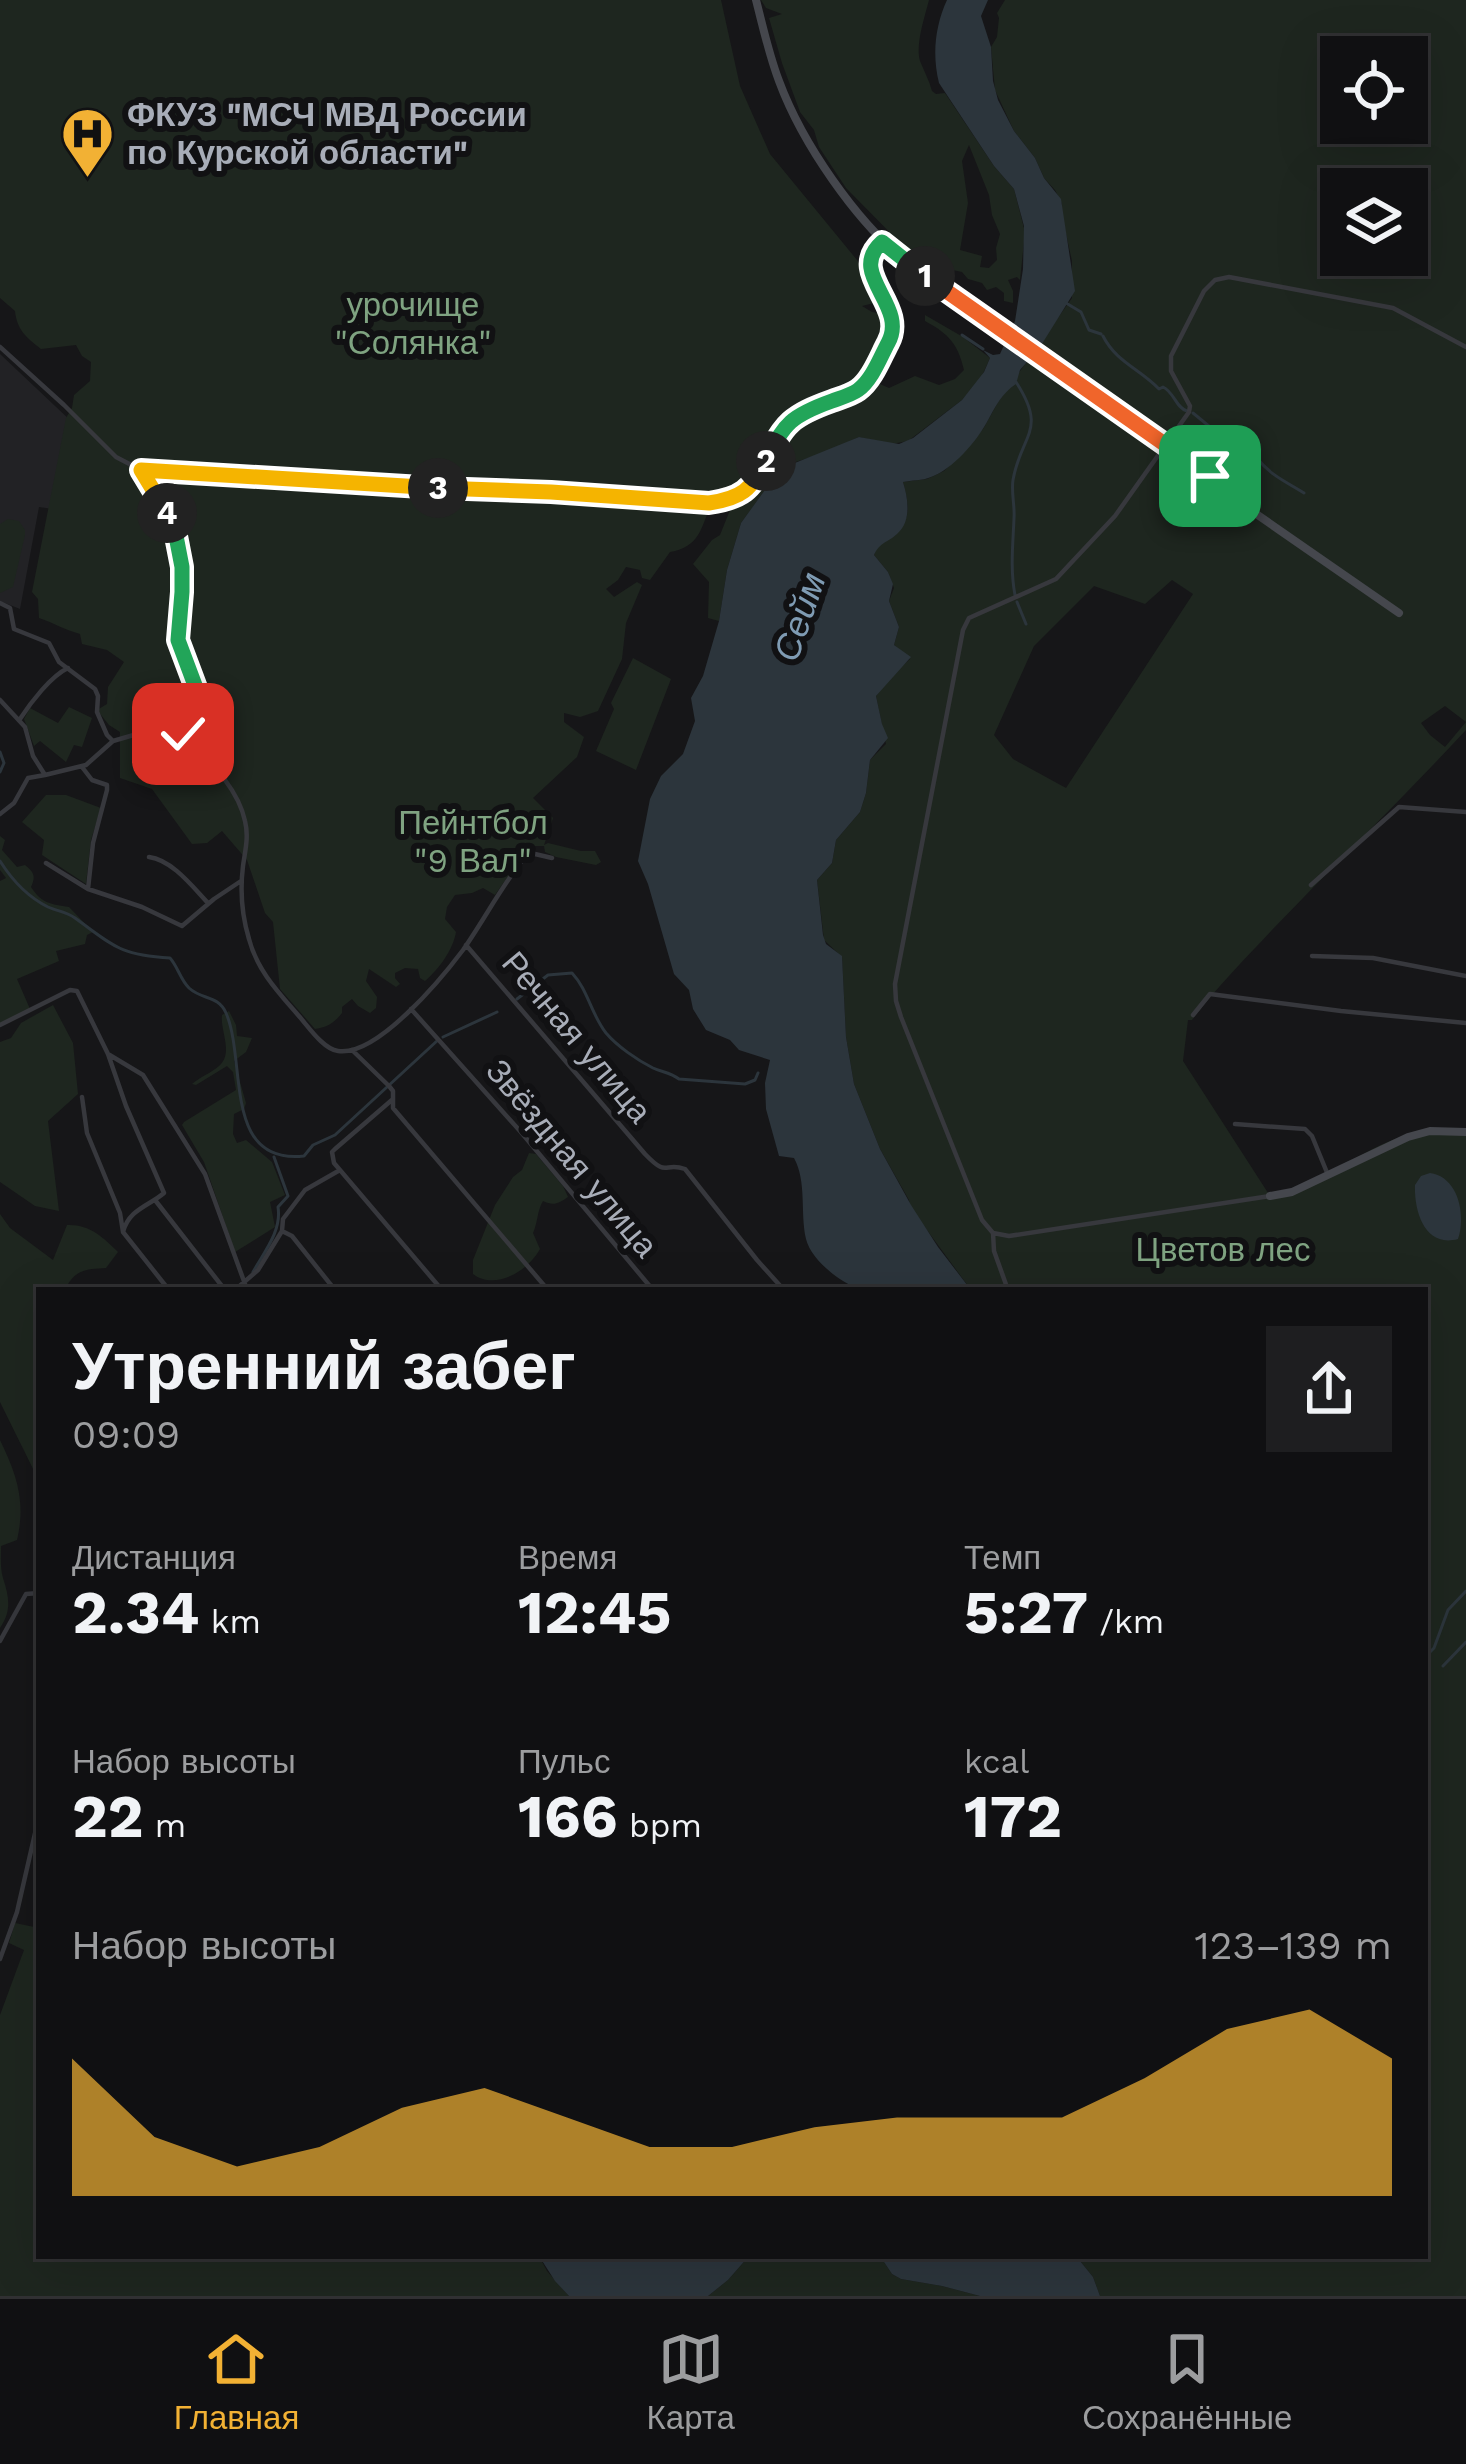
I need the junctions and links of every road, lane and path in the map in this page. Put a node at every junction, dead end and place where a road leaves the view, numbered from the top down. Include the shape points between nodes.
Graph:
1 (756, 0) edge
2 (886, 239) junction
3 (0, 347) edge
4 (1466, 347) edge
5 (1165, 448) junction
6 (141, 470) junction
7 (0, 603) edge
8 (1399, 613) dead end
9 (68, 668) junction
10 (0, 700) edge
11 (176, 715) junction
12 (20, 720) junction
13 (113, 741) junction
14 (80, 765) junction
15 (45, 775) junction
16 (1466, 812) edge
17 (0, 814) edge
18 (148, 856) dead end
19 (552, 858) dead end
20 (46, 863) dead end
21 (242, 881) junction
22 (1311, 885) dead end
23 (88, 889) junction
24 (208, 903) junction
25 (470, 947) junction
26 (1312, 956) dead end
27 (1466, 976) edge
28 (411, 1009) junction
29 (1193, 1015) dead end
30 (1466, 1023) edge
31 (0, 1025) edge
32 (352, 1049) junction
33 (107, 1054) junction
34 (82, 1097) dead end
35 (393, 1098) junction
36 (1235, 1124) dead end
37 (1466, 1132) edge
38 (337, 1167) junction
39 (1328, 1175) junction
40 (1270, 1196) joint
41 (155, 1200) junction
42 (282, 1231) junction
43 (123, 1232) junction
44 (993, 1233) junction
45 (245, 1284) junction
46 (167, 1287) edge
47 (223, 1287) edge
48 (240, 1287) edge
49 (333, 1287) edge
50 (439, 1287) edge
51 (545, 1287) edge
52 (650, 1287) edge
53 (781, 1287) edge
54 (1007, 1287) edge
55 (36, 1593) edge
56 (0, 1641) edge
57 (36, 1829) edge
58 (0, 1959) edge

1 - 2 street via 805,137
2 - 5 street via 992,327
2 - 6 street via 869,267 894,329 872,373 854,392 791,419 752,485 732,498 675,503
3 - 6 street via 116,458
4 - 5 street via 1394,308 1222,277 1204,290 1171,356 1190,406
5 - 8 street
5 - 44 street via 1056,579 969,618 963,630 895,983 914,1051
6 - 11 street via 172,527 182,572 180,650 196,688
7 - 9 street via 10,608 14,629 45,640
9 - 12 street
9 - 13 street via 97,692 97,712
10 - 12 street
11 - 13 street
11 - 21 street via 245,818
12 - 15 street
13 - 14 street
14 - 15 street
14 - 23 street via 107,785
15 - 17 street via 28,778
16 - 22 street via 1399,807
18 - 24 street
19 - 25 street via 524,858
20 - 23 street
21 - 24 street
21 - 32 street via 245,922 272,985 326,1044
23 - 24 street via 182,926
25 - 28 street
25 - 53 street, Речная улица via 645,1154 658,1167 686,1169
26 - 27 street
28 - 32 street
28 - 52 street, Звёздная улица
29 - 30 street via 1210,994
31 - 33 street via 74,989
32 - 35 street
33 - 41 street via 164,1193
33 - 45 street via 143,1075 205,1174
34 - 43 street
35 - 38 street via 332,1152
35 - 51 street via 393,1108
36 - 39 street via 1306,1129
37 - 39 street via 1408,1137
38 - 42 street via 305,1190
38 - 50 street
39 - 40 street
40 - 44 street
41 - 43 street via 141,1205
41 - 47 street
42 - 45 street
42 - 49 street
43 - 46 street
44 - 54 street
45 - 48 street
55 - 56 street via 26,1594
57 - 58 street

